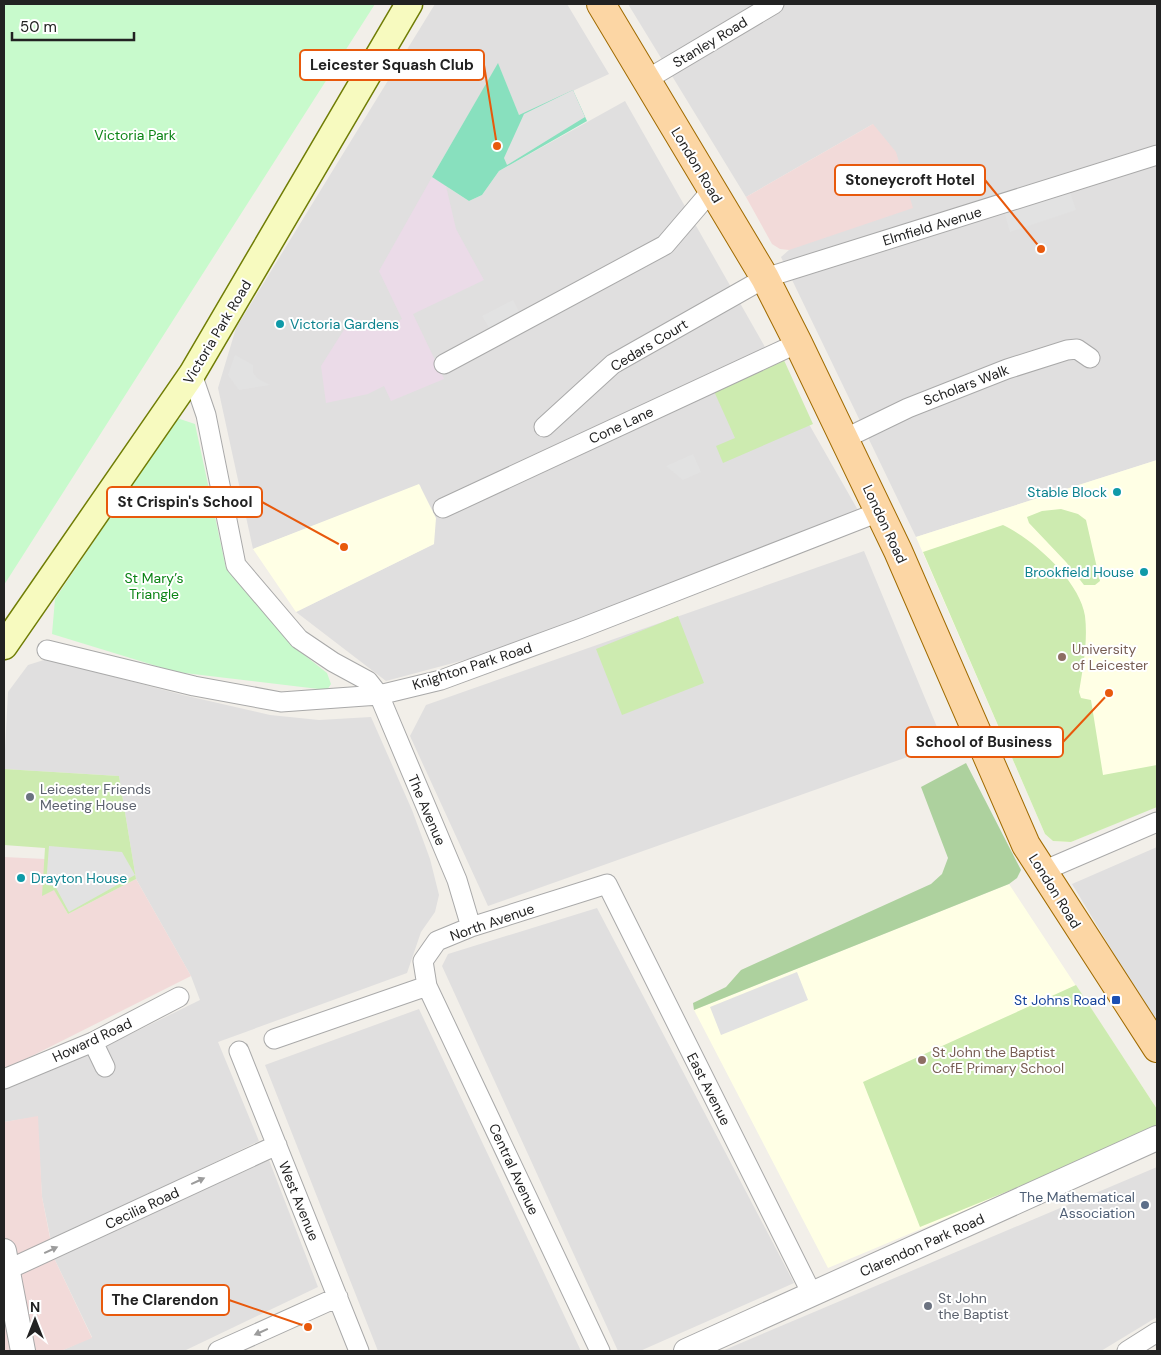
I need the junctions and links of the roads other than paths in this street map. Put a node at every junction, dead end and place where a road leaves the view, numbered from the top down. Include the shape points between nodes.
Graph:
1 (409, 4) edge
2 (601, 4) edge
3 (774, 4) edge
4 (646, 80) junction
5 (1157, 155) edge
6 (712, 190) junction
7 (765, 278) junction
8 (798, 343) junction
9 (1090, 358) dead end
10 (444, 364) dead end
11 (192, 374) junction
12 (544, 426) dead end
13 (844, 439) junction
14 (443, 508) dead end
15 (879, 512) junction
16 (4, 646) edge
17 (47, 650) dead end
18 (379, 695) junction
19 (1157, 822) edge
20 (1043, 871) junction
21 (607, 884) joint
22 (472, 927) junction
23 (427, 986) junction
24 (179, 997) dead end
25 (274, 1039) dead end
26 (93, 1042) junction
27 (1156, 1045) edge
28 (239, 1051) dead end
29 (105, 1067) dead end
30 (4, 1079) edge
31 (1157, 1138) edge
32 (277, 1145) junction
33 (5, 1261) edge
34 (812, 1294) junction
35 (338, 1297) junction
36 (1157, 1332) edge
37 (23, 1351) edge
38 (218, 1351) edge
39 (359, 1351) edge
40 (600, 1351) edge
41 (686, 1351) edge
42 (1127, 1351) edge

1 - 11 main road, Victoria Park Road
2 - 4 main road, London Road
3 - 4 street, Stanley Road
4 - 6 main road, London Road
5 - 7 street, Elmfield Avenue
6 - 7 main road, London Road
6 - 10 street via 665,245
7 - 8 main road, London Road
7 - 12 street, Cedars Court via 613,364
8 - 13 main road, London Road
8 - 14 street, Cone Lane
9 - 13 street, Scholars Walk via 1077,349 1067,350 1007,369 908,408
11 - 16 main road, Victoria Park Road
11 - 18 street via 206,414 236,565 299,639 368,681
13 - 15 main road, London Road
15 - 18 street, Knighton Park Road via 441,680
15 - 20 main road, London Road via 1026,845
17 - 18 street, Knighton Park Road via 194,686 281,702
18 - 22 street, The Avenue via 457,880
19 - 20 street
20 - 27 main road, London Road
21 - 22 street, North Avenue
21 - 34 street, East Avenue
22 - 23 street, North Avenue via 437,942 423,961
23 - 25 street
23 - 40 street, Central Avenue
24 - 26 street, Howard Road
26 - 29 street
26 - 30 street, Howard Road
28 - 32 street, West Avenue
31 - 34 street, Clarendon Park Road
33 -> 32 street, Cecilia Road
32 - 35 street, West Avenue
33 - 37 street
34 - 41 street, Clarendon Park Road
35 -> 38 street
35 - 39 street, West Avenue
36 - 42 street

